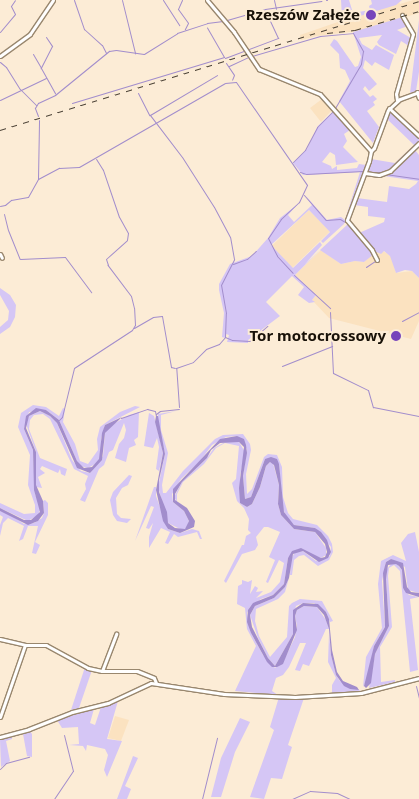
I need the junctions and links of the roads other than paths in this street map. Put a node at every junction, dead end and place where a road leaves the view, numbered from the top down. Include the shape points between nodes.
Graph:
1 (53, 0) edge
2 (207, 0) edge
3 (402, 16) dead end
4 (0, 56) edge
5 (418, 92) edge
6 (419, 98) edge
7 (397, 100) junction
8 (389, 108) junction
9 (419, 136) edge
10 (419, 143) edge
11 (370, 151) junction
12 (365, 173) junction
13 (377, 260) dead end
14 (116, 634) dead end
15 (0, 639) edge
16 (25, 645) junction
17 (102, 671) junction
18 (419, 678) edge
19 (156, 683) junction
20 (0, 717) edge
21 (0, 737) edge

1 - 4 street via 30,34
2 - 11 street via 259,69 320,94
3 - 7 street via 413,34
5 - 6 street
5 - 7 street
7 - 8 street
8 - 9 street
8 - 11 street
10 - 12 street via 390,170 379,174
11 - 12 street
12 - 13 street via 347,221
14 - 17 street
15 - 16 street
16 - 17 street via 46,645 88,668
16 - 20 street
17 - 19 street via 137,671 154,678
18 - 19 street via 361,693 295,697 225,694
19 - 21 street via 108,703

